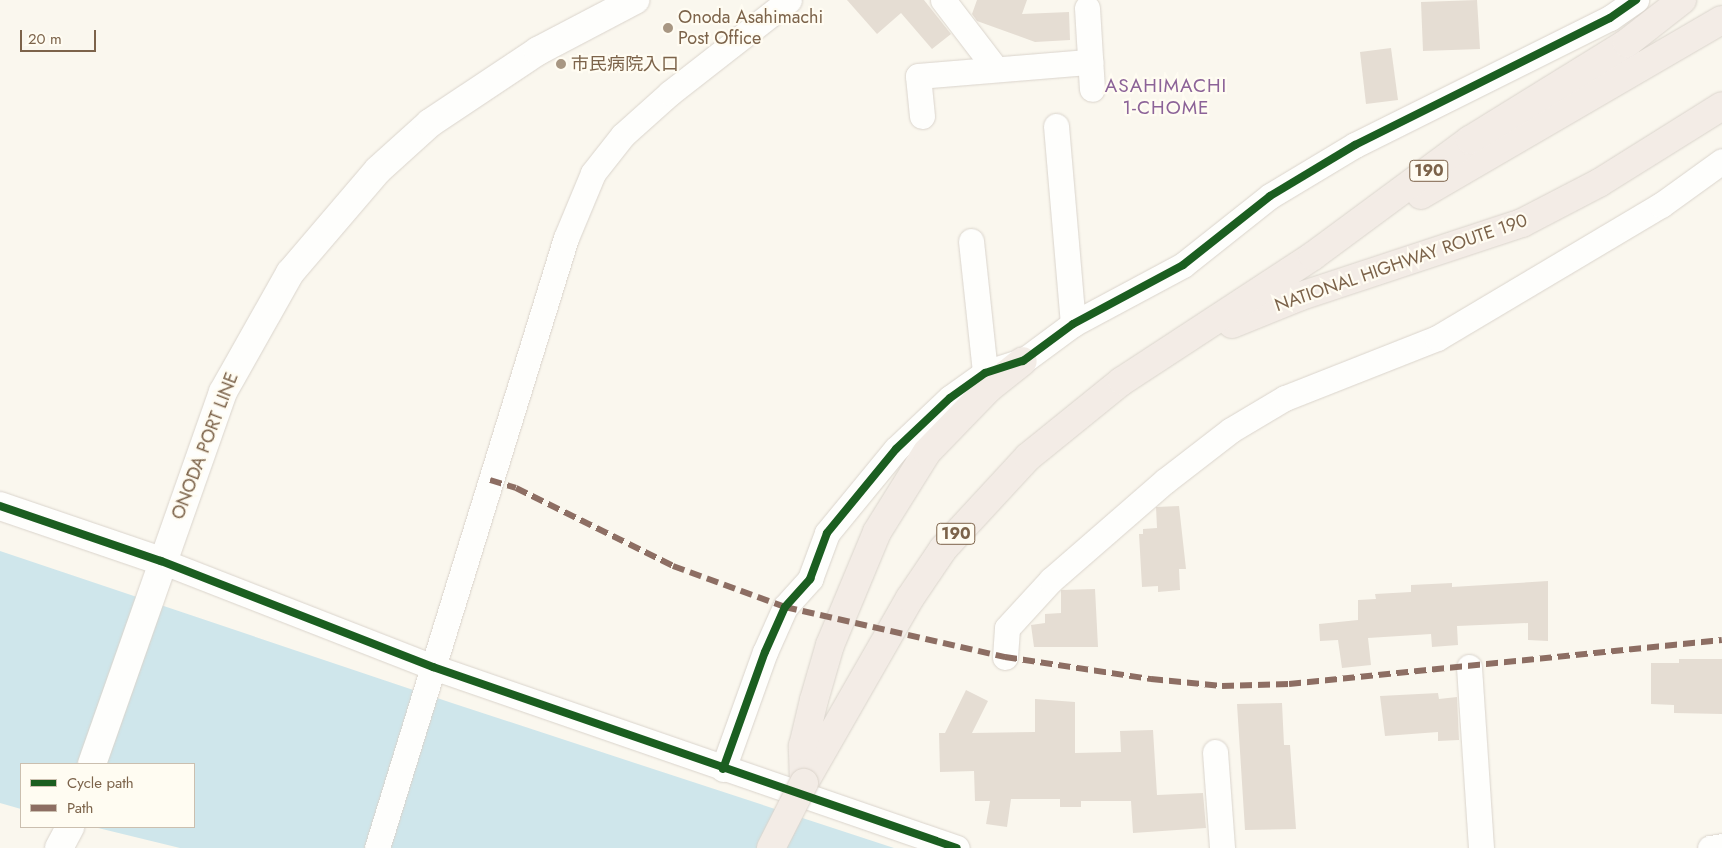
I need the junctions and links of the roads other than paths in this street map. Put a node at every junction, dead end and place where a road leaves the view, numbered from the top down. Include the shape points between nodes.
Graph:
1 (635, 0) edge
2 (789, 0) edge
3 (943, 0) edge
4 (1636, 0) edge
5 (1682, 0) edge
6 (1087, 8) dead end
7 (1722, 20) edge
8 (1090, 62) junction
9 (996, 69) junction
10 (1092, 89) dead end
11 (1722, 106) edge
12 (922, 116) dead end
13 (1056, 126) dead end
14 (1722, 162) edge
15 (971, 241) dead end
16 (1313, 256) junction
17 (1073, 324) junction
18 (1178, 346) junction
19 (1023, 361) junction
20 (985, 373) junction
21 (0, 506) edge
22 (157, 573) junction
23 (1005, 657) dead end
24 (1468, 667) dead end
25 (429, 678) junction
26 (1215, 752) dead end
27 (92, 763) edge
28 (723, 769) junction
29 (804, 783) junction
30 (1722, 846) edge
31 (377, 848) edge
32 (771, 848) edge
33 (957, 848) edge
34 (1222, 848) edge
35 (1481, 848) edge
36 (1710, 848) edge

1 - 22 main road, ONODA PORT LINE via 538,51 481,86 386,163 334,217 265,312 223,392
2 - 25 street via 670,93 623,135 593,174 566,238
3 - 9 street
4 - 17 street via 1610,18 1355,145 1270,196 1183,265
5 - 16 highway, NATIONAL HIGHWAY ROUTE 190 / 190 via 1627,43 1470,140
6 - 8 street
7 - 16 highway
8 - 9 street
8 - 10 street
9 - 12 street via 918,76
11 - 18 highway, NATIONAL HIGHWAY ROUTE 190 / 190 via 1599,183 1522,223 1300,296
13 - 17 street
14 - 23 street via 1661,205 1437,338 1285,398 1232,430 1164,481 1051,580 1006,628
15 - 20 street
16 - 18 highway, NATIONAL HIGHWAY ROUTE 190 / 190
17 - 19 street
18 - 29 highway, NATIONAL HIGHWAY ROUTE 190 / 190 via 1071,419 1015,470 943,549 910,598
19 - 20 street
19 - 29 highway via 989,388 927,452 877,532 830,646 814,700 803,746
20 - 28 street via 950,398 896,449 827,533 810,579 785,607 765,652
21 - 22 main road
22 - 25 street
22 - 27 main road, ONODA PORT LINE
24 - 35 street
25 - 28 street
25 - 31 street
26 - 34 street
28 - 33 street
29 - 32 highway, NATIONAL HIGHWAY ROUTE 190 / 190, bridge
30 - 36 street

